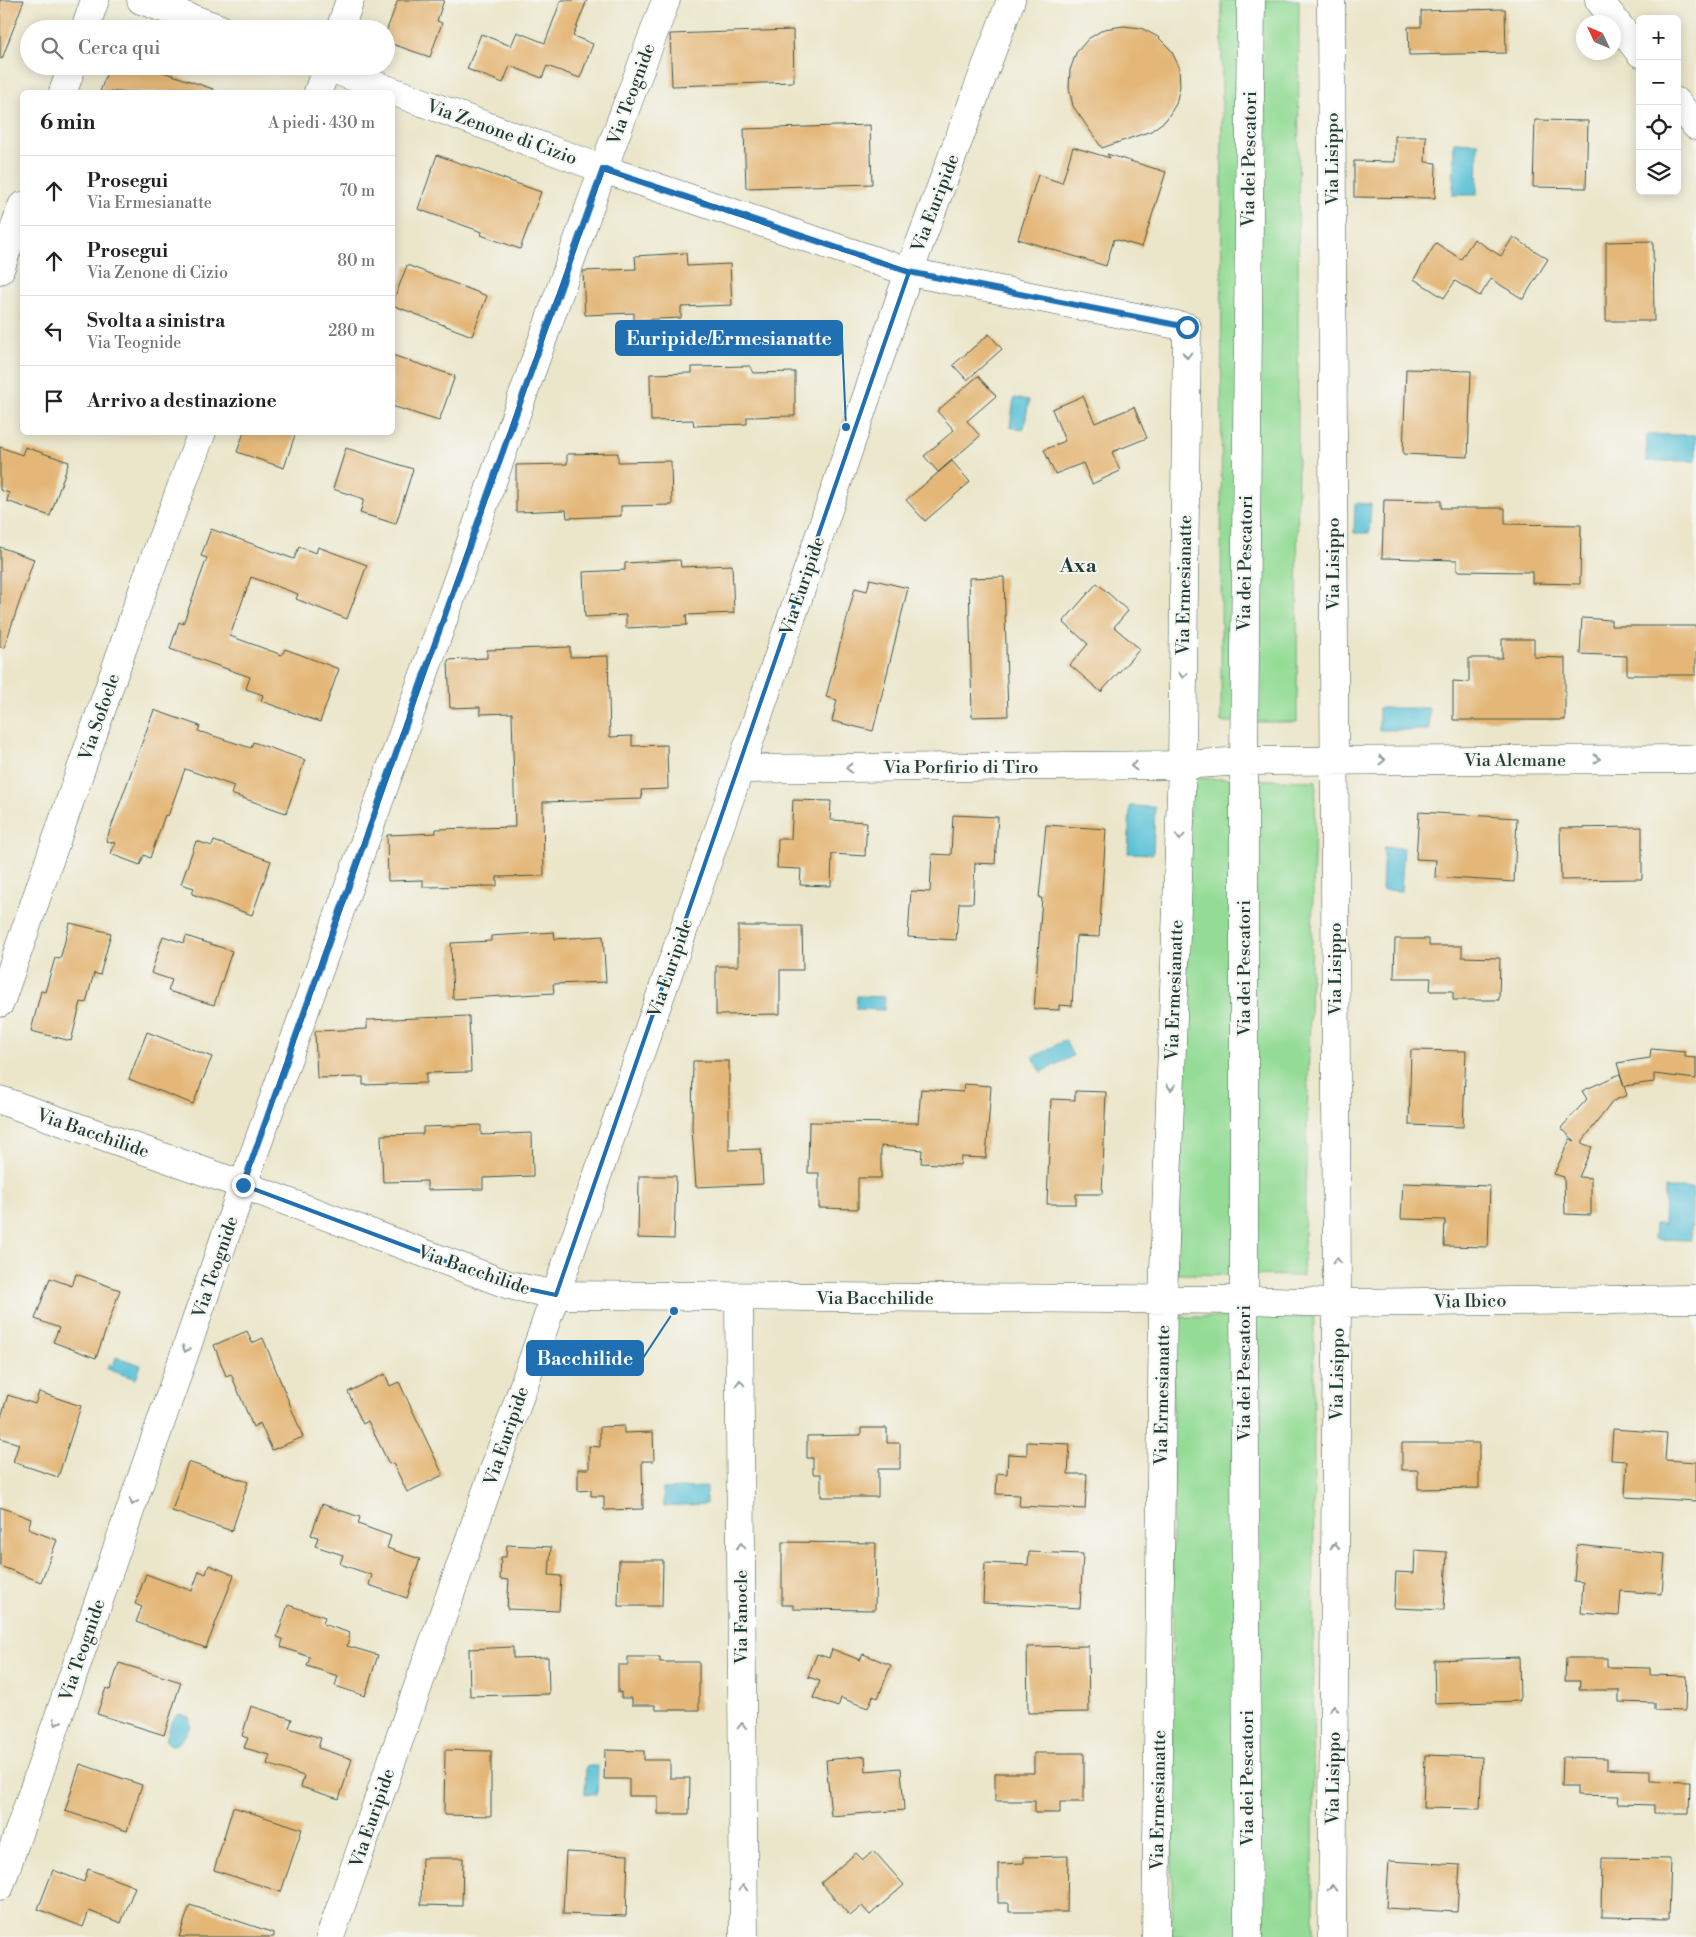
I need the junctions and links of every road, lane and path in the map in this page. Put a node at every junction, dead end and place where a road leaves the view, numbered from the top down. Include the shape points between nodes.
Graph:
1 (95, 0) edge
2 (141, 0) edge
3 (350, 0) edge
4 (666, 0) edge
5 (1011, 0) edge
6 (1251, 0) edge
7 (1331, 0) edge
8 (1598, 0) edge
9 (88, 20) edge
10 (195, 20) edge
11 (343, 20) edge
12 (1636, 48) edge
13 (69, 75) edge
14 (323, 75) edge
15 (348, 75) edge
16 (63, 90) edge
17 (319, 90) edge
18 (388, 90) edge
19 (395, 92) edge
20 (1679, 105) edge
21 (1696, 126) edge
22 (603, 169) junction
23 (20, 212) edge
24 (0, 270) edge
25 (909, 272) junction
26 (201, 435) edge
27 (1696, 759) edge
28 (1334, 761) junction
29 (1244, 762) junction
30 (1182, 765) junction
31 (740, 768) junction
32 (0, 1003) edge
33 (0, 1100) edge
34 (243, 1185) junction
35 (556, 1296) junction
36 (739, 1297) junction
37 (1163, 1299) junction
38 (1696, 1299) edge
39 (1244, 1300) junction
40 (1337, 1303) junction
41 (0, 1886) edge
42 (330, 1937) edge
43 (744, 1937) edge
44 (1156, 1937) edge
45 (1248, 1937) edge
46 (1332, 1937) edge

1 - 9 street
2 - 10 street
3 - 11 street
4 - 22 street, Via Teognide
5 - 25 street, Via Euripide
6 - 29 street, Via dei Pescatori
7 - 28 street, Via Lisippo
8 - 12 street
13 - 16 street
14 - 17 street
15 - 18 street, Via Zenone di Cizio
19 - 22 street, Via Zenone di Cizio
20 - 21 street
22 - 25 street, Via Zenone di Cizio
22 - 34 street, Via Teognide
23 - 24 street
25 -> 30 street, Via Ermesianatte via 1187,327
25 - 31 street, Via Euripide
26 - 32 street, Via Sofocle via 147,578
28 -> 27 street, Via Alcmane
28 - 29 street, Via Alcmane
40 -> 28 street, Via Lisippo
29 - 30 street, Via Porfirio di Tiro
29 - 39 street, Via dei Pescatori
30 -> 31 street, Via Porfirio di Tiro
30 -> 37 street, Via Ermesianatte
31 - 35 street, Via Euripide
33 - 34 street, Via Bacchilide
34 - 35 street, Via Bacchilide via 509,1286
34 -> 41 street, Via Teognide
35 - 36 street, Via Bacchilide
35 - 42 street, Via Euripide
36 - 37 street, Via Bacchilide
43 -> 36 street, Via Fanocle
37 - 39 street, Via Bacchilide
37 - 44 street, Via Ermesianatte
38 - 40 street, Via Ibico
39 - 40 street, Via Ibico
39 - 45 street, Via dei Pescatori
46 -> 40 street, Via Lisippo

